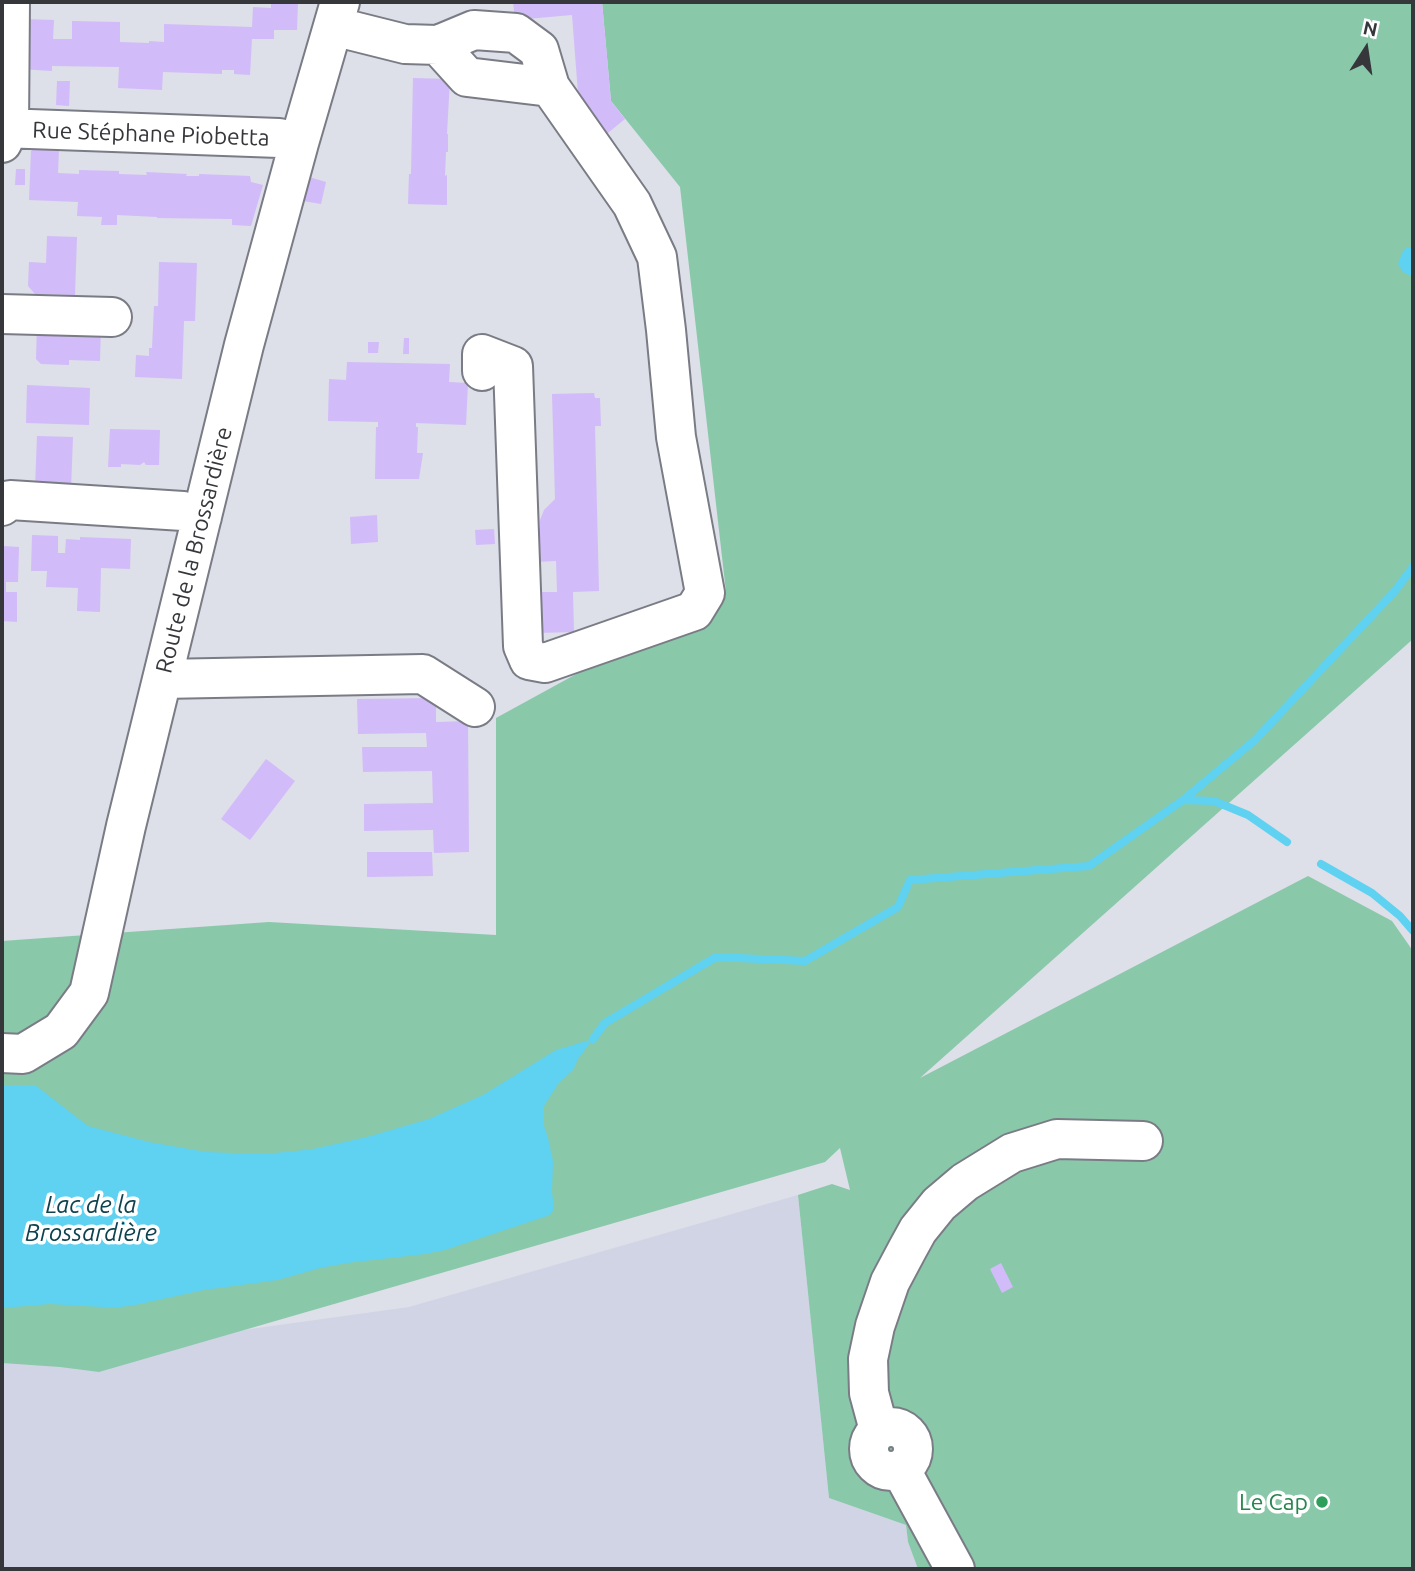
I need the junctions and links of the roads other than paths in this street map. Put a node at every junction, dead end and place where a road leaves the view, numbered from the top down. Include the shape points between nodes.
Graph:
1 (10, 2) edge
2 (336, 14) edge
3 (4, 133) edge
4 (299, 143) junction
5 (2, 314) edge
6 (112, 317) dead end
7 (482, 371) dead end
8 (2, 506) edge
9 (202, 517) junction
10 (162, 679) junction
11 (475, 707) dead end
12 (2, 1053) edge
13 (1143, 1142) dead end
14 (940, 1565) edge

1 - 3 street
2 - 4 street, Route de la Brossardière
2 - 7 street via 405,44 438,46 474,30 516,33 539,50 550,87 632,204 657,257 676,437 705,593 694,611 545,663 529,660 523,646 513,366 482,354
3 - 4 street, Rue Stéphane Piobetta via 279,138
4 - 9 street, Route de la Brossardière
5 - 6 street
8 - 9 street via 10,500
9 - 10 street, Route de la Brossardière
10 - 11 street via 424,674
10 - 12 street, Route de la Brossardière via 89,993 61,1031 23,1054
13 - 14 street via 1057,1139 1012,1153 939,1204 918,1230 890,1282 868,1359 869,1393 879,1430 894,1426 912,1439 914,1453 901,1469

